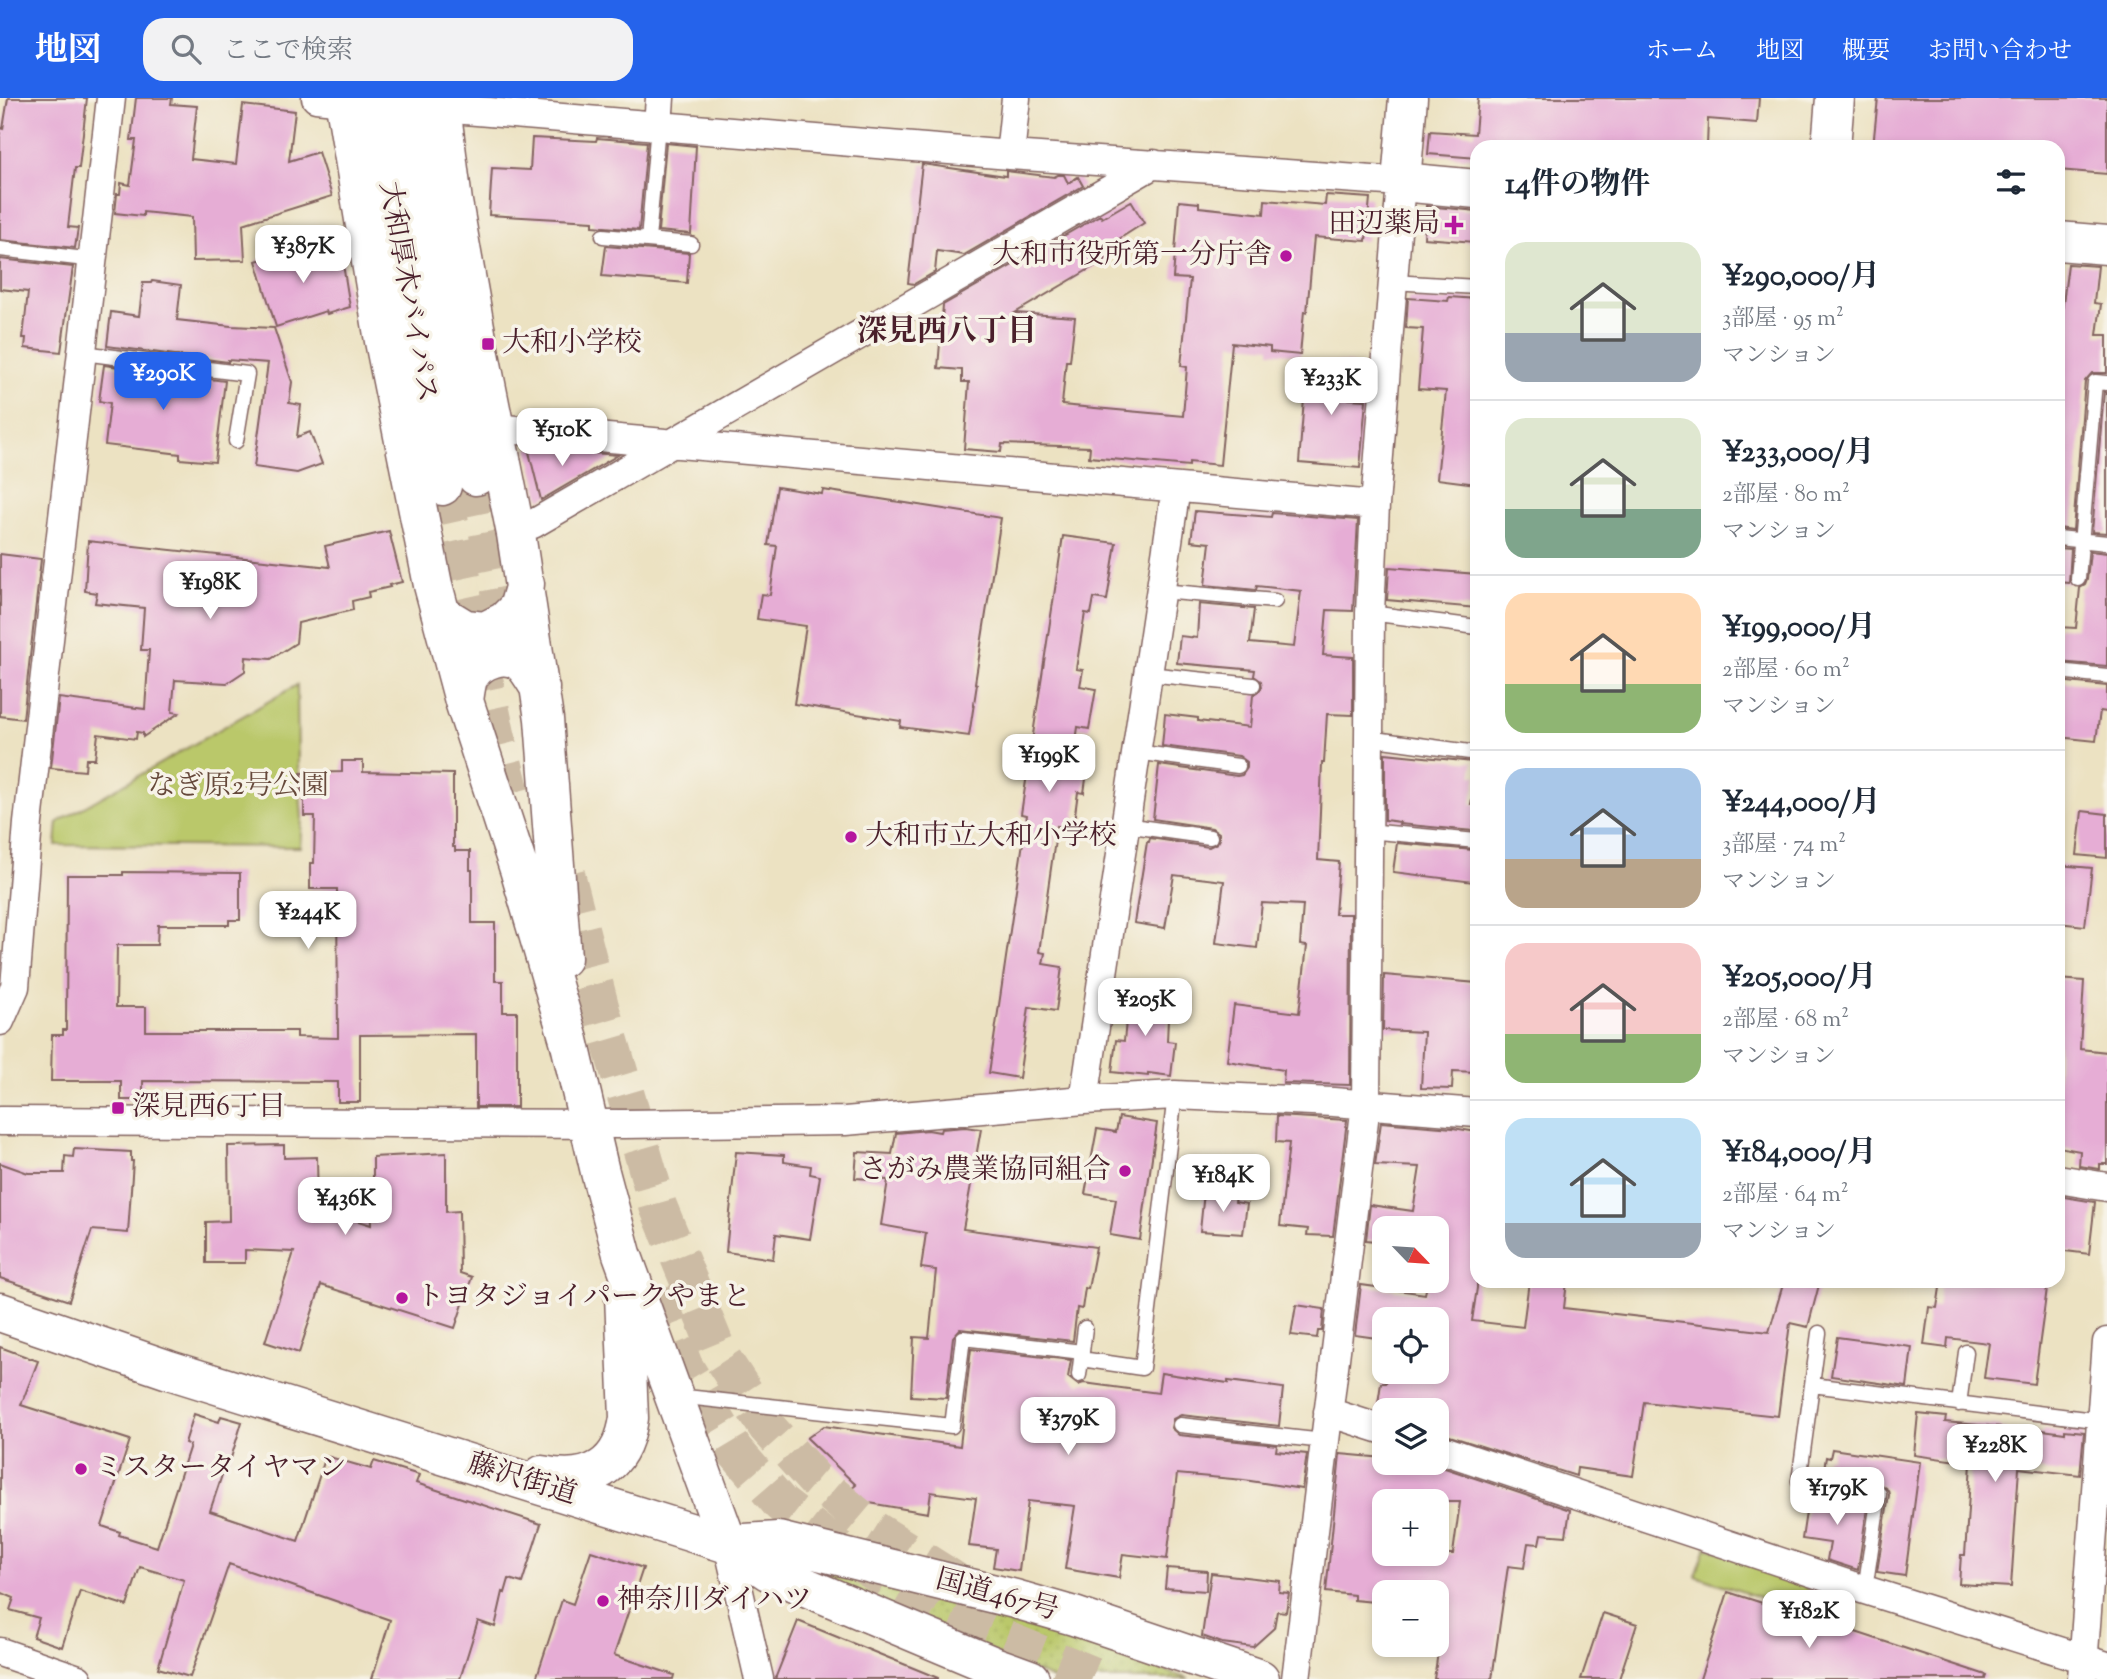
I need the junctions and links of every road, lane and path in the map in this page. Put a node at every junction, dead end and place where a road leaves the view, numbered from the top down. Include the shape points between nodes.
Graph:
1 (111, 98) edge
2 (1016, 98) edge
3 (1408, 98) edge
4 (1835, 98) edge
5 (345, 99) edge
6 (430, 101) edge
7 (659, 111) edge
8 (1832, 140) edge
9 (1010, 155) junction
10 (1154, 164) junction
11 (1401, 182) junction
12 (1470, 188) edge
13 (603, 236) dead end
14 (648, 240) junction
15 (2065, 242) edge
16 (691, 244) dead end
17 (2107, 246) edge
18 (0, 249) edge
19 (94, 260) junction
20 (1392, 282) junction
21 (1470, 287) edge
22 (83, 352) junction
23 (2107, 383) edge
24 (495, 428) junction
25 (236, 441) dead end
26 (672, 443) junction
27 (1176, 488) junction
28 (1375, 505) junction
29 (533, 524) dead end
30 (2065, 539) edge
31 (2081, 541) junction
32 (2107, 544) edge
33 (2078, 579) dead end
34 (525, 584) junction
35 (1161, 591) junction
36 (1275, 601) dead end
37 (1370, 614) junction
38 (442, 615) junction
39 (1470, 626) edge
40 (2065, 672) edge
41 (1148, 674) junction
42 (2107, 676) edge
43 (1254, 685) dead end
44 (540, 688) junction
45 (464, 701) junction
46 (1368, 738) junction
47 (1136, 752) junction
48 (1470, 752) edge
49 (1238, 766) dead end
50 (1125, 825) junction
51 (1367, 831) junction
52 (1210, 837) dead end
53 (1470, 840) edge
54 (7, 984) edge
55 (0, 1021) edge
56 (569, 1040) junction
57 (1175, 1096) junction
58 (1084, 1100) junction
59 (1366, 1104) junction
60 (1470, 1112) edge
61 (0, 1121) edge
62 (588, 1122) junction
63 (2065, 1180) edge
64 (2107, 1187) edge
65 (622, 1254) junction
66 (0, 1312) edge
67 (1086, 1328) dead end
68 (1819, 1333) dead end
69 (2107, 1342) edge
70 (1966, 1352) dead end
71 (1082, 1356) junction
72 (1079, 1375) dead end
73 (1812, 1385) junction
74 (672, 1395) junction
75 (1959, 1404) junction
76 (1328, 1412) junction
77 (2102, 1421) junction
78 (1180, 1425) dead end
79 (1372, 1426) edge
80 (1324, 1441) junction
81 (417, 1447) junction
82 (1449, 1452) edge
83 (2103, 1466) edge
84 (728, 1544) junction
85 (1865, 1590) junction
86 (0, 1652) edge
87 (2091, 1668) edge
88 (78, 1679) edge
89 (758, 1679) edge
90 (1030, 1679) edge
91 (1259, 1679) edge
92 (1296, 1679) edge

1 - 19 street
2 - 9 street
3 - 11 main road
4 - 8 main road
5 - 6 main road, 大和厚木バイパス via 394,231 459,481 447,337 424,198
5 - 38 main road via 384,341
6 - 7 street
6 - 24 main road
7 - 9 street
7 - 14 lane
9 - 10 street
10 - 11 street
10 - 26 street
11 - 12 main road
11 - 20 street
13 - 14 lane
14 - 16 lane
15 - 17 main road
18 - 19 lane
19 - 22 street
20 - 21 lane
20 - 28 street
22 - 25 lane via 247,374
22 - 54 street
23 - 31 lane via 2095,382
24 - 26 street
24 - 34 main road
26 - 27 street
26 - 29 street
27 - 28 street
27 - 35 street
28 - 37 street
30 - 31 lane
31 - 32 lane
31 - 33 lane
34 - 38 main road via 519,608 485,631 466,629
34 - 44 main road
35 - 36 lane
35 - 41 street
37 - 39 lane
37 - 46 street
38 - 45 main road
40 - 42 lane
41 - 43 lane
41 - 47 street
44 - 45 main road via 515,659 489,659 468,679
44 - 56 main road
45 - 56 main road
46 - 48 lane
46 - 51 street
47 - 49 lane
47 - 50 street
50 - 52 lane
50 - 58 street
51 - 53 lane
51 - 59 street
54 - 55 street
56 - 62 main road
57 - 58 street
57 - 59 street
57 - 71 lane via 1142,1368
58 - 62 street via 845,1121
59 - 60 street
59 - 76 street
61 - 62 street
62 - 65 main road
63 - 64 street
65 - 74 main road
65 - 81 main road via 629,1418 615,1458 599,1471 578,1477 549,1476
66 - 81 main road, 藤沢街道
67 - 71 lane
68 - 73 lane
69 - 77 street
70 - 75 lane
71 - 72 lane
71 - 74 lane via 963,1338 952,1426
73 - 75 lane
73 - 85 lane via 1799,1481 1879,1494
74 - 84 main road
75 - 77 lane
76 - 79 street
76 - 80 street
77 - 83 street
78 - 80 lane
80 - 92 street
81 - 84 main road, 藤沢街道
82 - 85 street
83 - 87 street
84 - 89 street
84 - 90 main road, 藤沢街道 via 768,1571
84 - 91 main road, 国道467号 via 778,1541 1015,1599
85 - 87 street
86 - 88 street

